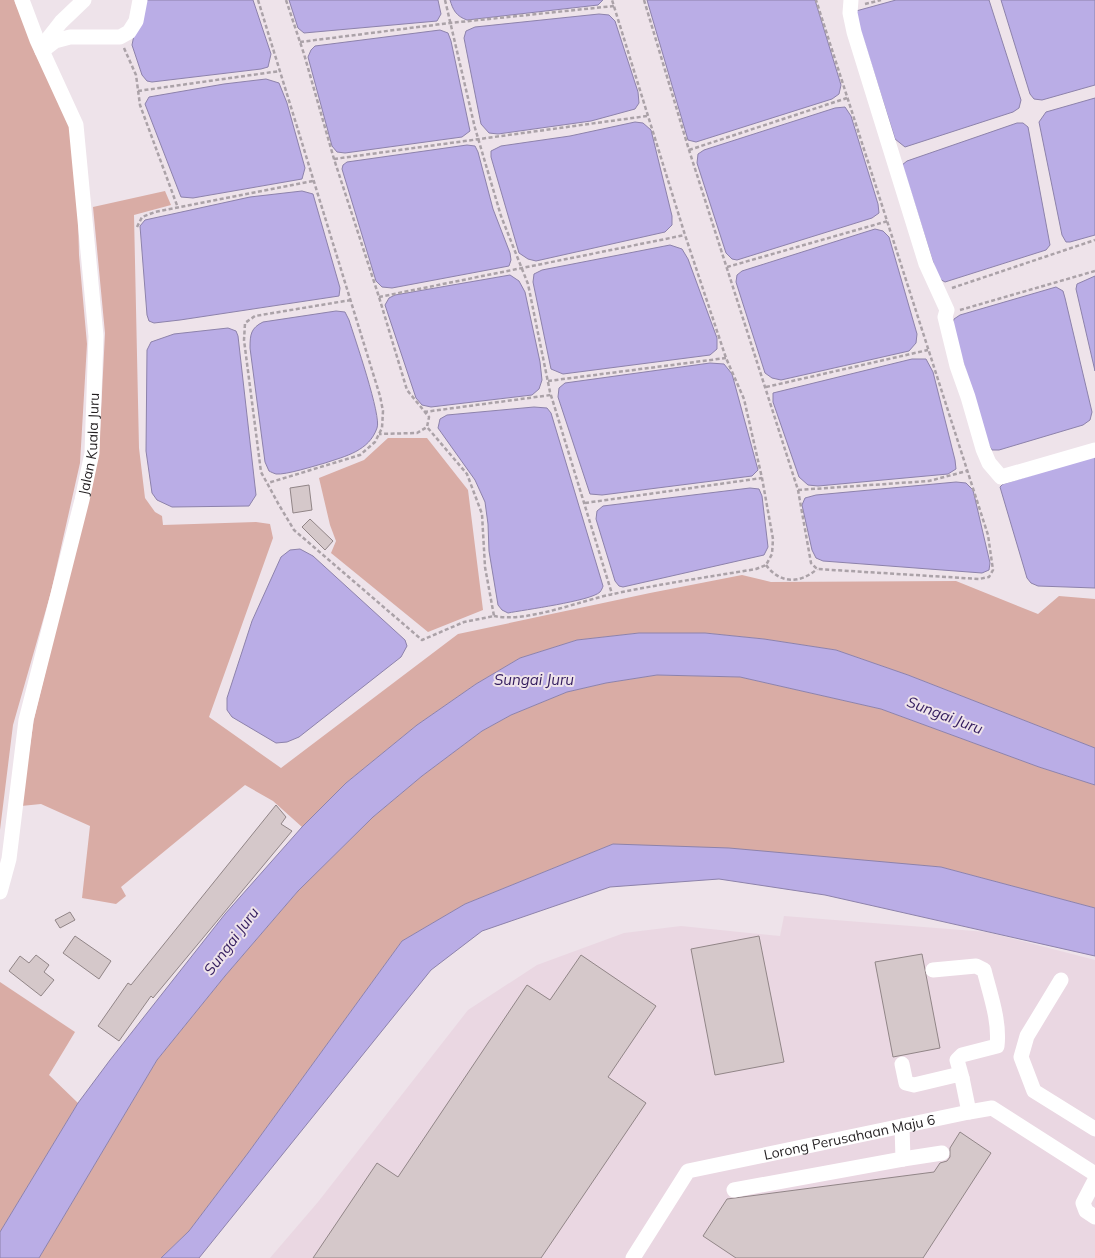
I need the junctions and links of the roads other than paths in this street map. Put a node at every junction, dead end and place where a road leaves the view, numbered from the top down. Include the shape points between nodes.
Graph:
1 (22, 0) edge
2 (84, 0) edge
3 (140, 0) edge
4 (851, 2) edge
5 (41, 50) junction
6 (1095, 450) edge
7 (0, 892) edge
8 (933, 970) dead end
9 (1061, 980) dead end
10 (902, 1064) dead end
11 (962, 1078) junction
12 (969, 1112) junction
13 (902, 1126) junction
14 (1095, 1129) edge
15 (942, 1152) dead end
16 (903, 1159) junction
17 (1095, 1174) edge
18 (1095, 1180) edge
19 (734, 1190) dead end
20 (1095, 1217) edge
21 (633, 1258) edge

1 - 5 street, Jalan Kuala Juru
2 - 5 street via 61,22
3 - 5 street via 136,21 129,32 120,37 70,37 55,40
4 - 6 street via 850,13 857,42 926,264 948,310 945,317 958,366 989,464 1001,477
5 - 7 street, Jalan Kuala Juru via 76,125 96,336 94,419 92,453 82,500 26,720 9,859
8 - 11 street via 976,966 984,970 999,1034 997,1046 962,1055 957,1060
9 - 14 street via 1028,1036 1021,1057 1034,1091
10 - 11 street via 906,1083 956,1075
11 - 12 street
12 - 13 street, Lorong Perusahaan Maju 6
12 - 17 street, Lorong Perusahaan Maju 6 via 992,1108
13 - 16 street
13 - 21 street, Lorong Perusahaan Maju 6 via 688,1171
15 - 16 street
16 - 19 street
18 - 20 street via 1083,1203 1086,1211

